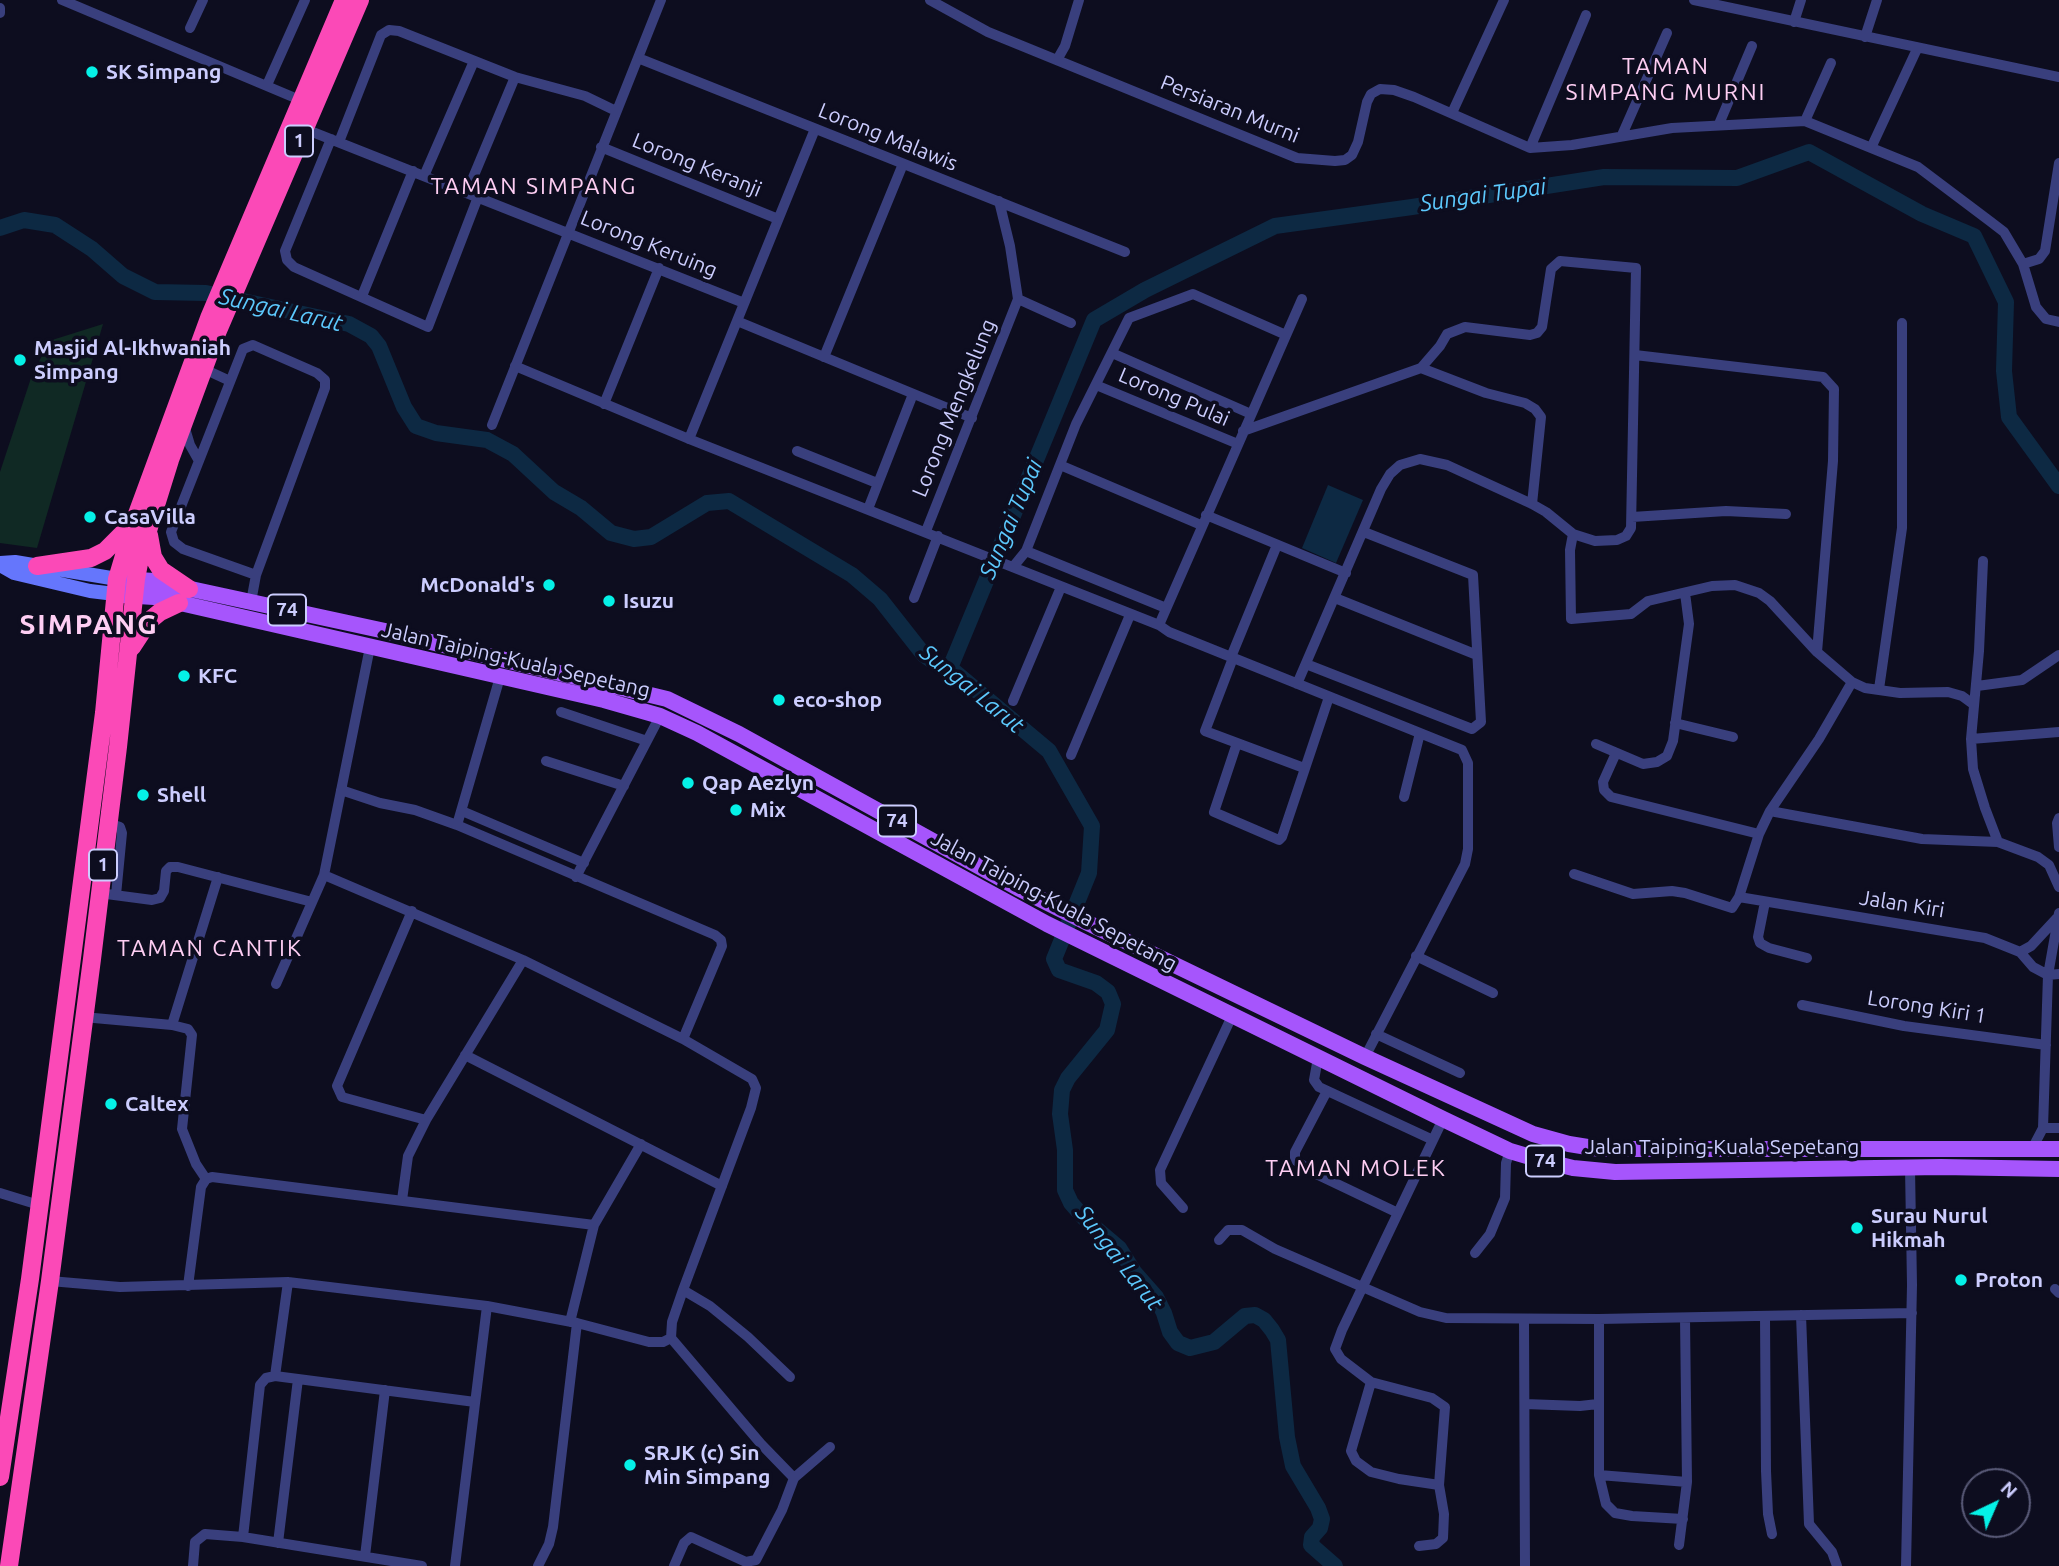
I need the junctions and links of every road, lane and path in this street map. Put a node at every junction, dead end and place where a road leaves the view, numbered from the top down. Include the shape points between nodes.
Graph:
1 (62, 0) edge
2 (203, 0) edge
3 (305, 0) edge
4 (344, 0) edge
5 (360, 0) edge
6 (661, 0) edge
7 (930, 0) edge
8 (1079, 0) edge
9 (1504, 0) edge
10 (1694, 0) edge
11 (1801, 0) edge
12 (1877, 0) edge
13 (941, 3) edge
14 (1723, 3) edge
15 (1586, 15) dead end
16 (1794, 22) junction
17 (191, 28) dead end
18 (1667, 33) dead end
19 (1865, 37) junction
20 (1752, 46) dead end
21 (1917, 49) junction
22 (638, 58) junction
23 (1057, 60) junction
24 (474, 61) junction
25 (1831, 63) dead end
26 (514, 77) junction
27 (2059, 77) edge
28 (267, 85) junction
29 (300, 100) junction
30 (616, 111) junction
31 (1452, 113) junction
32 (1805, 121) junction
33 (1719, 124) junction
34 (305, 129) junction
35 (815, 129) junction
36 (1622, 135) junction
37 (335, 141) junction
38 (601, 148) junction
39 (1530, 148) junction
40 (1871, 148) junction
41 (2059, 163) edge
42 (903, 164) junction
43 (413, 171) junction
44 (424, 176) junction
45 (467, 192) junction
46 (478, 197) junction
47 (999, 201) junction
48 (778, 219) junction
49 (567, 231) junction
50 (1125, 251) dead end
51 (2023, 264) junction
52 (659, 268) junction
53 (232, 280) junction
54 (362, 296) junction
55 (1018, 299) junction
56 (1302, 299) dead end
57 (744, 303) junction
58 (215, 321) junction
59 (737, 321) junction
60 (2059, 322) edge
61 (1071, 323) dead end
62 (1902, 323) dead end
63 (1286, 335) junction
64 (1112, 353) junction
65 (1636, 355) junction
66 (824, 357) junction
67 (515, 366) junction
68 (1421, 368) junction
69 (204, 369) junction
70 (230, 381) junction
71 (1096, 385) junction
72 (913, 394) junction
73 (604, 404) junction
74 (1251, 414) junction
75 (972, 418) junction
76 (184, 424) junction
77 (492, 425) dead end
78 (1243, 431) junction
79 (689, 439) junction
80 (1238, 444) junction
81 (797, 451) dead end
82 (199, 461) junction
83 (1060, 465) junction
84 (877, 483) junction
85 (1532, 504) junction
86 (868, 509) junction
87 (1786, 514) dead end
88 (1632, 517) junction
89 (1204, 520) junction
90 (141, 525) junction
91 (926, 531) junction
92 (1364, 532) junction
93 (1573, 534) junction
94 (938, 536) junction
95 (1277, 545) junction
96 (1026, 551) junction
97 (1983, 561) dead end
98 (0, 564) edge
99 (37, 566) junction
100 (1009, 566) junction
101 (1346, 573) junction
102 (256, 575) junction
103 (116, 586) junction
104 (135, 587) junction
105 (1061, 587) junction
106 (1685, 593) junction
107 (184, 596) junction
108 (914, 597) dead end
109 (1335, 598) junction
110 (250, 602) junction
111 (1166, 608) junction
112 (1130, 615) junction
113 (1159, 625) junction
114 (370, 647) junction
115 (1817, 652) junction
116 (129, 653) junction
117 (1477, 654) junction
118 (2059, 655) edge
119 (1232, 657) junction
120 (1306, 664) junction
121 (500, 677) junction
122 (1853, 682) junction
123 (1297, 684) junction
124 (1977, 686) junction
125 (1879, 690) junction
126 (1329, 696) junction
127 (1013, 701) dead end
128 (1973, 704) junction
129 (561, 712) dead end
130 (660, 716) junction
131 (1675, 723) junction
132 (2059, 732) edge
133 (1420, 733) junction
134 (1733, 737) dead end
135 (1971, 739) junction
136 (647, 741) junction
137 (1237, 743) junction
138 (1596, 744) dead end
139 (1616, 753) junction
140 (1071, 755) dead end
141 (547, 761) dead end
142 (1304, 768) junction
143 (624, 786) junction
144 (341, 790) junction
145 (1404, 796) dead end
146 (462, 811) junction
147 (1770, 811) junction
148 (2059, 818) edge
149 (457, 825) junction
150 (1759, 834) junction
151 (1998, 842) junction
152 (2059, 847) edge
153 (2059, 858) edge
154 (583, 863) junction
155 (2049, 865) junction
156 (324, 874) junction
157 (1574, 874) dead end
158 (218, 877) junction
159 (576, 877) junction
160 (2059, 887) edge
161 (108, 894) junction
162 (1739, 897) junction
163 (312, 902) junction
164 (1765, 902) junction
165 (412, 911) junction
166 (2059, 915) edge
167 (2020, 952) junction
168 (1416, 956) junction
169 (1807, 958) dead end
170 (523, 960) junction
171 (2054, 974) edge
172 (276, 984) dead end
173 (1493, 993) dead end
174 (1802, 1005) dead end
175 (1232, 1016) junction
176 (83, 1017) junction
177 (172, 1025) junction
178 (1376, 1034) junction
179 (683, 1039) junction
180 (2046, 1045) junction
181 (465, 1055) junction
182 (1365, 1057) junction
183 (1318, 1058) junction
184 (1460, 1073) dead end
185 (1327, 1091) junction
186 (1443, 1119) junction
187 (426, 1120) junction
188 (2043, 1128) junction
189 (2059, 1128) edge
190 (1433, 1140) junction
191 (640, 1144) junction
192 (2032, 1149) junction
193 (2057, 1149) edge
194 (1510, 1151) junction
195 (1910, 1168) junction
196 (2059, 1169) edge
197 (42, 1179) junction
198 (206, 1180) junction
199 (62, 1184) junction
200 (722, 1186) junction
201 (0, 1193) edge
202 (402, 1200) junction
203 (39, 1205) junction
204 (1183, 1208) dead end
205 (1398, 1213) junction
206 (594, 1225) junction
207 (36, 1230) junction
208 (56, 1231) junction
209 (1219, 1240) dead end
210 (1475, 1254) dead end
211 (50, 1281) junction
212 (288, 1282) junction
213 (188, 1286) junction
214 (1363, 1286) junction
215 (683, 1290) junction
216 (487, 1306) junction
217 (1912, 1313) junction
218 (1765, 1315) junction
219 (1801, 1315) junction
220 (1524, 1318) junction
221 (1685, 1318) junction
222 (1599, 1319) junction
223 (574, 1323) junction
224 (671, 1338) junction
225 (275, 1376) junction
226 (790, 1377) dead end
227 (299, 1379) junction
228 (1371, 1382) junction
229 (385, 1390) junction
230 (475, 1402) junction
231 (1598, 1404) junction
232 (1525, 1405) junction
233 (830, 1447) dead end
234 (1599, 1475) junction
235 (0, 1478) edge
236 (794, 1478) junction
237 (1687, 1482) junction
238 (1439, 1485) junction
239 (1683, 1519) junction
240 (1772, 1534) dead end
241 (243, 1537) junction
242 (278, 1543) junction
243 (1679, 1545) dead end
244 (1419, 1546) dead end
245 (365, 1556) junction
246 (9, 1566) edge
247 (192, 1566) edge
248 (422, 1566) edge
249 (455, 1566) edge
250 (538, 1566) edge
251 (674, 1566) edge
252 (1525, 1566) edge
253 (1836, 1566) edge
254 (1906, 1566) edge

1 - 28 street
2 - 17 street
3 - 28 street
4 - 29 highway, 1
5 - 34 highway, 1
6 - 22 street
7 - 13 street, Persiaran Murni
8 - 23 street
9 - 31 street
10 - 14 street
11 - 16 street
12 - 19 street
13 - 23 street, Persiaran Murni via 988,32
14 - 16 street
15 - 39 street
16 - 19 street
18 - 36 street
19 - 21 street
20 - 33 street
21 - 27 street
21 - 40 street
22 - 30 street
22 - 35 street, Lorong Malawis
23 - 31 street, Persiaran Murni via 1297,159 1335,161 1352,155 1367,102 1380,89
24 - 26 street
24 - 37 street via 389,30 381,35
24 - 44 street
25 - 32 street
26 - 30 street via 584,96
26 - 45 street
28 - 29 street
29 - 53 highway, 1
30 - 38 street
31 - 39 street, Persiaran Murni
32 - 33 street, Persiaran Murni
32 - 40 street, Persiaran Murni
33 - 36 street, Persiaran Murni
34 - 37 street, Lorong Keruing
34 - 53 highway, 1
35 - 42 street, Lorong Malawis
35 - 48 street
36 - 39 street, Persiaran Murni
37 - 43 street, Lorong Keruing
37 - 54 street via 285,251 294,267
38 - 48 street, Lorong Keranji
38 - 49 street
40 - 51 street, Persiaran Murni via 1918,167 1991,222 2004,232
41 - 51 street via 2045,251 2039,259
42 - 47 street, Lorong Malawis
42 - 66 street
43 - 44 street, Lorong Keruing
43 - 54 street
44 - 45 street, Lorong Keruing
45 - 46 street, Lorong Keruing
46 - 49 street, Lorong Keruing
46 - 54 street via 428,327
47 - 50 street, Lorong Malawis
47 - 55 street
48 - 57 street
49 - 52 street, Lorong Keruing
49 - 67 street
51 - 60 street, Persiaran Murni via 2036,307 2046,319
52 - 57 street, Lorong Keruing
52 - 73 street
53 - 58 highway, 1
55 - 61 street
55 - 75 street, Lorong Mengkelung
56 - 63 street
57 - 59 street
58 - 69 highway, 1
58 - 90 highway, 1
59 - 66 street
59 - 79 street
62 - 125 street via 1902,528
63 - 64 street via 1193,294 1129,318
63 - 74 street
64 - 71 street
64 - 74 street
65 - 68 street via 1636,268 1560,261 1551,269 1542,327 1537,333 1465,327 1447,334
65 - 88 street
65 - 115 street via 1823,377 1835,389
66 - 72 street
67 - 73 street
67 - 77 street
68 - 78 street
68 - 85 street via 1535,409 1541,417
69 - 70 street
69 - 76 highway, 1
70 - 82 street
70 - 102 street via 243,349 253,345 325,380
71 - 80 street, Lorong Pulai
71 - 83 street
72 - 75 street
72 - 84 street
73 - 79 street
74 - 78 street
75 - 91 street, Lorong Mengkelung
76 - 82 street
76 - 90 highway, 1
78 - 80 street
79 - 86 street
80 - 89 street
81 - 84 street
82 - 102 street via 171,532 174,542
83 - 89 street
83 - 96 street
84 - 86 street
85 - 92 street via 1447,465 1411,460 1390,474
85 - 93 street
86 - 91 street
87 - 88 street via 1726,511
88 - 93 street via 1626,536 1617,540 1595,541
89 - 95 street
89 - 111 street
90 - 99 highway via 91,558
90 - 103 highway, 1
90 - 104 highway, 1
90 - 107 highway via 153,558
91 - 94 street
92 - 101 street
92 - 117 street via 1473,575
93 - 106 street via 1571,619 1631,614 1648,601
94 - 100 street
94 - 108 street
95 - 101 street
95 - 119 street
96 - 100 street
96 - 111 street
97 - 124 street
98 - 99 main road, Jalan Taiping-Kuala Sepetang / 74
98 - 103 main road, Jalan Taiping-Kuala Sepetang / 74 via 14,573 90,591
99 - 103 main road, Jalan Taiping-Kuala Sepetang / 74
100 - 105 street
101 - 109 street
102 - 110 street
103 - 104 main road, Jalan Taiping-Kuala Sepetang / 74
103 - 197 highway, 1 via 104,713
104 - 107 main road, Jalan Taiping-Kuala Sepetang / 74 via 155,597
104 - 116 highway, 1
105 - 112 street
105 - 127 street
106 - 115 street via 1735,585 1759,593 1781,610
106 - 131 street via 1689,624
107 - 110 main road, Jalan Taiping-Kuala Sepetang / 74
107 - 114 main road, Jalan Taiping-Kuala Sepetang / 74
107 - 116 highway via 149,621
109 - 117 street
109 - 120 street
110 - 182 main road, Jalan Taiping-Kuala Sepetang / 74 via 667,699 1088,923
111 - 113 street
112 - 113 street
112 - 140 street
113 - 119 street
114 - 121 main road, Jalan Taiping-Kuala Sepetang / 74
114 - 144 street
115 - 122 street
116 - 161 highway, 1 via 108,823
117 - 120 street via 1481,722 1472,729
118 - 124 street via 2022,680
119 - 123 street
119 - 137 street via 1205,731
120 - 123 street
121 - 130 main road, Jalan Taiping-Kuala Sepetang / 74
121 - 146 street
122 - 125 street
122 - 147 street
123 - 126 street
124 - 128 street
125 - 128 street via 1948,692
126 - 133 street
126 - 142 street
128 - 135 street
129 - 136 street
130 - 136 street
130 - 175 main road, Jalan Taiping-Kuala Sepetang / 74 via 1047,925
131 - 134 street
131 - 139 street via 1667,756 1657,762 1643,764
132 - 135 street
133 - 145 street
133 - 168 street via 1462,750 1468,763 1468,849 1458,881
135 - 151 street via 1973,769
136 - 143 street
137 - 142 street
137 - 142 street via 1214,811 1279,840
138 - 139 street
139 - 150 street via 1603,782 1611,797
141 - 143 street
143 - 154 street
144 - 149 street
144 - 156 street
146 - 149 street
146 - 154 street
147 - 150 street
147 - 151 street via 1922,839
148 - 152 street
149 - 159 street
150 - 162 street
151 - 155 street
153 - 155 street
154 - 159 street
155 - 160 street
156 - 163 street
156 - 165 street
157 - 162 street via 1633,894 1672,891 1729,908
158 - 161 street via 170,867 160,898
158 - 163 street
158 - 177 street
159 - 179 street via 721,940
161 - 176 highway, 1
162 - 164 street, Jalan Kiri
163 - 172 street
164 - 167 street, Jalan Kiri via 1973,935
164 - 169 street via 1760,943
165 - 170 street
165 - 187 street via 337,1086 342,1097
166 - 167 street
166 - 171 street
167 - 171 street, Jalan Kiri via 2033,967
168 - 173 street
168 - 178 street
170 - 179 street
170 - 181 street
171 - 180 street
174 - 180 street, Lorong Kiri 1 via 1904,1026
175 - 183 main road, Jalan Taiping-Kuala Sepetang / 74
175 - 204 street via 1160,1170 1161,1183
176 - 177 street
176 - 199 highway, 1
177 - 198 street via 188,1029 192,1035 182,1129
178 - 182 street
178 - 184 street
179 - 200 street via 755,1083 751,1108
180 - 188 street
181 - 187 street
181 - 191 street
182 - 192 main road, Jalan Taiping-Kuala Sepetang / 74 via 1533,1134 1600,1149
183 - 185 street via 1314,1080
183 - 186 main road, Jalan Taiping-Kuala Sepetang / 74
185 - 190 street
185 - 205 street via 1295,1160
186 - 190 street
186 - 194 main road, Jalan Taiping-Kuala Sepetang / 74
187 - 202 street via 408,1156
188 - 189 street
188 - 192 street
188 - 193 street
190 - 205 street
191 - 200 street
191 - 206 street
192 - 193 main road, Jalan Taiping-Kuala Sepetang / 74
194 - 195 main road, Jalan Taiping-Kuala Sepetang / 74 via 1573,1168 1615,1172
194 - 210 street via 1506,1198
195 - 196 main road, Jalan Taiping-Kuala Sepetang / 74
195 - 217 street
197 - 199 highway via 49,1190 58,1190
197 - 203 highway, 1
198 - 202 street via 212,1177
198 - 213 street via 201,1186
199 - 208 highway, 1
200 - 215 street
201 - 203 street
202 - 206 street
203 - 207 highway, 1
205 - 214 street
206 - 223 street
207 - 208 highway via 46,1220
207 - 235 highway, 1
208 - 211 highway, 1
209 - 214 street via 1228,1230 1242,1230
211 - 213 street
211 - 246 highway, 1
212 - 213 street
212 - 216 street
212 - 225 street
214 - 220 street via 1420,1312 1446,1318
214 - 228 street via 1335,1349 1340,1359
215 - 224 street
215 - 226 street via 719,1314
216 - 223 street
216 - 230 street
217 - 219 street
217 - 254 street
218 - 219 street
218 - 221 street
218 - 240 street via 1766,1471
219 - 253 street via 1809,1524 1832,1552
220 - 222 street
220 - 232 street
221 - 222 street
221 - 237 street
222 - 231 street
223 - 224 street via 649,1342
223 - 250 street via 553,1527
224 - 236 street
225 - 227 street
225 - 241 street via 260,1385
227 - 229 street
227 - 242 street
228 - 238 street via 1432,1398 1445,1407
228 - 238 street via 1351,1451 1356,1461 1371,1472
229 - 230 street
229 - 245 street
230 - 249 street
231 - 232 street
231 - 234 street
232 - 252 street
233 - 236 street
234 - 237 street
234 - 239 street via 1606,1504 1615,1513
236 - 251 street via 755,1560 746,1562 691,1537
237 - 239 street
238 - 244 street via 1443,1538
239 - 243 street
241 - 242 street
241 - 247 street via 199,1536
242 - 245 street
245 - 248 street

